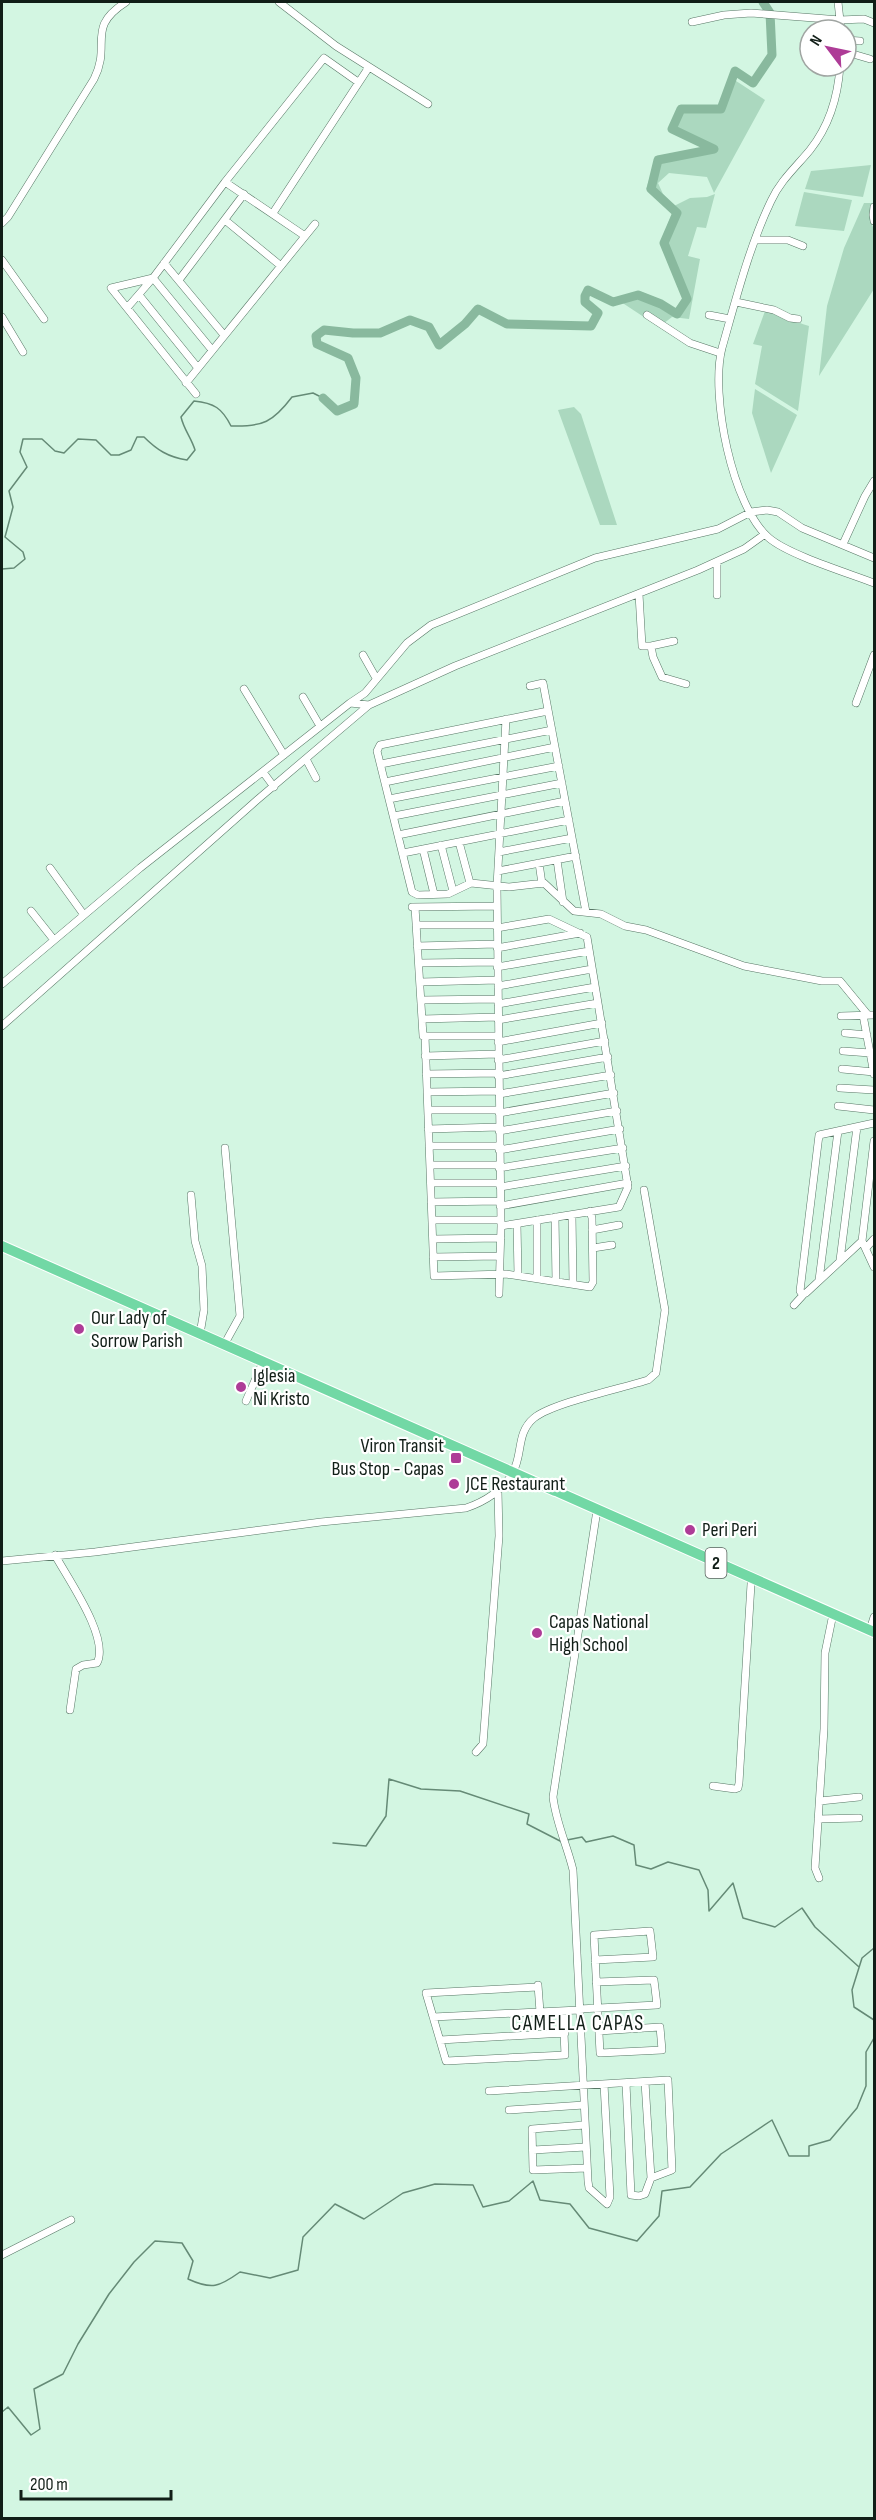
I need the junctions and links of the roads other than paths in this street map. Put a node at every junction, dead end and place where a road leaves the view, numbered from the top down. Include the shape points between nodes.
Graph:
1 (126, 2) edge
2 (279, 2) edge
3 (838, 2) edge
4 (810, 18) edge
5 (840, 18) edge
6 (858, 19) edge
7 (692, 22) dead end
8 (874, 22) edge
9 (858, 56) edge
10 (870, 59) dead end
11 (369, 67) junction
12 (838, 78) edge
13 (358, 82) junction
14 (428, 104) dead end
15 (225, 182) junction
16 (244, 194) junction
17 (874, 207) edge
18 (273, 213) junction
19 (225, 220) junction
20 (874, 221) edge
21 (2, 223) edge
22 (315, 224) dead end
23 (305, 236) junction
24 (756, 240) junction
25 (803, 246) dead end
26 (2, 260) edge
27 (164, 263) junction
28 (281, 266) junction
29 (153, 278) junction
30 (179, 280) junction
31 (139, 295) junction
32 (736, 302) junction
33 (127, 308) junction
34 (647, 315) dead end
35 (709, 315) dead end
36 (2, 317) edge
37 (44, 319) dead end
38 (730, 319) junction
39 (798, 319) dead end
40 (224, 335) junction
41 (212, 350) junction
42 (23, 352) dead end
43 (720, 353) junction
44 (198, 368) junction
45 (186, 383) junction
46 (196, 394) dead end
47 (874, 481) edge
48 (751, 512) junction
49 (765, 534) junction
50 (843, 544) junction
51 (874, 558) edge
52 (717, 562) junction
53 (874, 583) edge
54 (639, 594) junction
55 (717, 595) dead end
56 (674, 641) dead end
57 (651, 646) junction
58 (363, 655) dead end
59 (874, 655) edge
60 (376, 678) junction
61 (686, 684) dead end
62 (530, 686) dead end
63 (244, 688) dead end
64 (303, 698) dead end
65 (350, 703) junction
66 (856, 703) dead end
67 (369, 705) junction
68 (549, 711) junction
69 (506, 719) junction
70 (320, 726) junction
71 (552, 730) junction
72 (505, 739) junction
73 (555, 747) junction
74 (284, 754) junction
75 (504, 758) junction
76 (306, 759) junction
77 (381, 764) junction
78 (559, 766) junction
79 (263, 772) junction
80 (503, 777) junction
81 (316, 778) dead end
82 (385, 782) junction
83 (562, 783) junction
84 (274, 787) junction
85 (502, 794) junction
86 (389, 799) junction
87 (566, 801) junction
88 (501, 814) junction
89 (394, 816) junction
90 (569, 820) junction
91 (500, 833) junction
92 (398, 835) junction
93 (572, 838) junction
94 (459, 842) junction
95 (441, 845) junction
96 (423, 849) junction
97 (499, 852) junction
98 (403, 853) junction
99 (576, 856) junction
100 (557, 860) junction
101 (539, 863) junction
102 (50, 868) dead end
103 (498, 871) junction
104 (470, 884) junction
105 (542, 884) junction
106 (497, 886) junction
107 (453, 891) junction
108 (434, 894) junction
109 (563, 902) junction
110 (497, 906) junction
111 (31, 911) dead end
112 (586, 912) junction
113 (84, 915) junction
114 (416, 925) junction
115 (497, 927) junction
116 (580, 933) junction
117 (54, 940) junction
118 (417, 946) junction
119 (497, 946) junction
120 (589, 951) junction
121 (419, 963) junction
122 (497, 964) junction
123 (592, 969) junction
124 (420, 982) junction
125 (498, 983) junction
126 (2, 984) edge
127 (595, 987) junction
128 (421, 1000) junction
129 (498, 1002) junction
130 (598, 1003) junction
131 (869, 1015) edge
132 (842, 1016) dead end
133 (422, 1019) junction
134 (498, 1019) junction
135 (602, 1023) junction
136 (2, 1026) edge
137 (845, 1032) dead end
138 (867, 1035) junction
139 (424, 1036) junction
140 (498, 1039) junction
141 (605, 1041) junction
142 (843, 1051) dead end
143 (870, 1053) junction
144 (425, 1056) junction
145 (498, 1057) junction
146 (608, 1057) junction
147 (842, 1069) dead end
148 (874, 1073) edge
149 (426, 1074) junction
150 (498, 1074) junction
151 (611, 1075) junction
152 (840, 1088) dead end
153 (874, 1090) edge
154 (427, 1092) junction
155 (499, 1093) junction
156 (614, 1093) junction
157 (838, 1106) dead end
158 (428, 1110) junction
159 (874, 1110) edge
160 (499, 1111) junction
161 (617, 1111) junction
162 (874, 1123) edge
163 (857, 1128) junction
164 (428, 1129) junction
165 (499, 1129) junction
166 (620, 1129) junction
167 (838, 1131) junction
168 (819, 1135) junction
169 (810, 1137) dead end
170 (874, 1141) edge
171 (429, 1146) junction
172 (225, 1148) dead end
173 (499, 1148) junction
174 (623, 1148) junction
175 (430, 1165) junction
176 (499, 1166) junction
177 (626, 1166) junction
178 (430, 1183) junction
179 (628, 1183) junction
180 (500, 1185) junction
181 (644, 1190) dead end
182 (191, 1195) dead end
183 (431, 1202) junction
184 (500, 1204) junction
185 (590, 1211) junction
186 (572, 1215) junction
187 (555, 1217) junction
188 (432, 1220) junction
189 (537, 1220) junction
190 (501, 1223) junction
191 (517, 1224) junction
192 (619, 1225) dead end
193 (592, 1230) junction
194 (501, 1238) junction
195 (433, 1239) junction
196 (874, 1239) edge
197 (612, 1245) dead end
198 (864, 1245) junction
199 (2, 1246) edge
200 (593, 1248) junction
201 (500, 1256) junction
202 (434, 1257) junction
203 (840, 1260) junction
204 (874, 1267) edge
205 (500, 1274) junction
206 (518, 1275) junction
207 (537, 1278) junction
208 (819, 1280) junction
209 (556, 1281) junction
210 (573, 1284) junction
211 (499, 1294) dead end
212 (804, 1294) junction
213 (794, 1305) dead end
214 (200, 1334) junction
215 (224, 1345) junction
216 (263, 1362) junction
217 (246, 1401) dead end
218 (514, 1472) junction
219 (498, 1491) junction
220 (597, 1510) junction
221 (55, 1555) junction
222 (2, 1561) edge
223 (717, 1563) junction
224 (751, 1584) junction
225 (815, 1606) junction
226 (833, 1614) junction
227 (874, 1617) edge
228 (872, 1631) edge
229 (70, 1710) dead end
230 (476, 1752) dead end
231 (713, 1786) dead end
232 (859, 1797) dead end
233 (820, 1801) junction
234 (859, 1818) dead end
235 (818, 1819) junction
236 (819, 1878) dead end
237 (595, 1960) junction
238 (596, 1982) junction
239 (598, 2007) junction
240 (579, 2009) junction
241 (563, 2011) junction
242 (540, 2012) junction
243 (433, 2017) junction
244 (599, 2031) junction
245 (565, 2033) junction
246 (440, 2040) junction
247 (645, 2082) junction
248 (626, 2083) junction
249 (604, 2084) junction
250 (584, 2085) junction
251 (489, 2091) dead end
252 (584, 2105) junction
253 (509, 2110) dead end
254 (585, 2125) junction
255 (586, 2147) junction
256 (532, 2150) junction
257 (587, 2168) junction
258 (651, 2178) junction
259 (71, 2220) dead end
260 (2, 2255) edge

1 - 21 street via 104,20 100,65 94,79
2 - 11 street
3 - 5 street
4 - 7 street via 724,15
6 - 8 street
9 - 10 street
11 - 13 street
11 - 14 street
12 - 24 street via 833,109 824,129 775,192
13 - 15 street via 324,58
13 - 18 street
15 - 16 street
15 - 27 street
16 - 18 street
16 - 19 street
17 - 20 street
18 - 23 street
19 - 28 street
19 - 30 street
22 - 23 street
23 - 28 street
24 - 25 street via 788,240
24 - 32 street
26 - 37 street
27 - 29 street
27 - 30 street
28 - 40 street
29 - 31 street
29 - 33 street via 111,288
29 - 41 street
30 - 40 street
31 - 33 street
31 - 44 street
32 - 38 street
32 - 39 street
33 - 45 street
34 - 43 street via 690,343
35 - 38 street
36 - 42 street
38 - 43 street
40 - 41 street
41 - 44 street
43 - 48 street via 717,379 721,422 735,476
44 - 45 street
45 - 46 street
47 - 50 street
48 - 49 street
48 - 50 street via 778,512 802,528
48 - 60 street via 718,530 595,558 431,625
49 - 52 street
49 - 53 street via 784,547
50 - 51 street
52 - 54 street
52 - 55 street
54 - 57 street via 640,638 642,646
54 - 67 street via 455,666
56 - 57 street
57 - 61 street via 664,678
58 - 60 street
59 - 66 street
60 - 65 street via 365,693
62 - 68 street via 543,683
63 - 74 street
64 - 70 street
65 - 67 street
65 - 70 street
67 - 76 street
68 - 69 street
68 - 71 street
69 - 72 street
69 - 77 street via 380,746 377,751
70 - 74 street
71 - 72 street
71 - 73 street
72 - 75 street
72 - 77 street
73 - 75 street
73 - 78 street
74 - 79 street
75 - 80 street
75 - 82 street
76 - 81 street
76 - 84 street
77 - 82 street
78 - 80 street
78 - 83 street
79 - 84 street
79 - 113 street
80 - 85 street
80 - 86 street
82 - 86 street
83 - 85 street
83 - 87 street
84 - 136 street
85 - 88 street
85 - 89 street
86 - 89 street
87 - 88 street
87 - 90 street
88 - 91 street
88 - 92 street
89 - 92 street
90 - 91 street
90 - 93 street
91 - 94 street
91 - 97 street
92 - 98 street
93 - 97 street
93 - 99 street
94 - 95 street
94 - 104 street
95 - 96 street
95 - 107 street
96 - 98 street
96 - 108 street
97 - 103 street
98 - 108 street via 412,892
99 - 100 street
99 - 112 street
100 - 101 street
100 - 109 street
101 - 103 street
101 - 105 street
102 - 113 street
103 - 106 street
104 - 106 street
104 - 107 street
105 - 106 street
105 - 109 street via 547,884
106 - 110 street
107 - 108 street
109 - 112 street via 570,910
110 - 114 street via 413,907
110 - 115 street
111 - 117 street
112 - 131 street via 744,966 840,981
113 - 117 street
114 - 115 street
114 - 118 street
115 - 116 street via 549,919
115 - 119 street
116 - 119 street
116 - 120 street via 587,937
117 - 126 street
118 - 119 street
118 - 121 street
119 - 122 street
120 - 122 street
120 - 123 street
121 - 122 street
121 - 124 street
122 - 125 street
123 - 125 street
123 - 127 street
124 - 125 street
124 - 128 street
125 - 129 street
127 - 129 street
127 - 130 street
128 - 129 street
128 - 133 street
129 - 134 street
130 - 134 street
130 - 135 street
131 - 132 street
131 - 138 street
133 - 134 street
133 - 139 street
134 - 140 street
135 - 140 street
135 - 141 street
137 - 138 street
138 - 143 street
139 - 140 street
139 - 144 street
140 - 145 street
141 - 145 street
141 - 146 street
142 - 143 street
143 - 148 street
144 - 145 street
144 - 149 street
145 - 150 street
146 - 150 street
146 - 151 street
147 - 148 street
149 - 150 street
149 - 154 street
150 - 155 street
151 - 155 street
151 - 156 street
152 - 153 street
154 - 155 street
154 - 158 street
155 - 160 street
156 - 160 street
156 - 161 street
157 - 159 street
158 - 160 street
158 - 164 street
160 - 165 street
161 - 165 street
161 - 166 street
162 - 163 street
163 - 167 street
163 - 203 street
164 - 165 street
164 - 171 street
165 - 173 street
166 - 173 street
166 - 174 street
167 - 168 street
167 - 208 street
168 - 169 street
168 - 212 street via 800,1286
170 - 198 street
171 - 173 street
171 - 175 street
172 - 215 street via 240,1316
173 - 176 street
174 - 176 street
174 - 177 street
175 - 176 street
175 - 178 street
176 - 180 street
177 - 179 street
177 - 180 street
178 - 180 street
178 - 183 street
179 - 184 street
179 - 185 street via 619,1207
180 - 184 street
181 - 218 street via 665,1310 656,1373 648,1380 534,1418 523,1431
182 - 214 street via 195,1241 202,1266 204,1310
183 - 184 street
183 - 188 street
184 - 190 street
185 - 186 street
185 - 193 street
186 - 187 street
186 - 210 street
187 - 189 street
187 - 209 street
188 - 190 street
188 - 195 street
189 - 191 street
189 - 207 street
190 - 191 street
190 - 194 street
191 - 206 street
192 - 193 street
193 - 200 street
194 - 195 street
194 - 201 street
195 - 202 street
196 - 198 street
197 - 200 street
198 - 203 street
198 - 204 street
199 - 214 highway, 2
200 - 210 street via 592,1286
201 - 202 street
201 - 205 street
202 - 205 street via 434,1276
203 - 208 street
205 - 206 street
205 - 211 street
206 - 207 street
207 - 209 street
208 - 212 street
209 - 210 street
212 - 213 street
214 - 215 highway, 2
215 - 216 highway, 2
216 - 217 street
216 - 218 highway, 2
218 - 219 street
218 - 220 highway, 2
219 - 221 street via 466,1508
219 - 230 street via 499,1536 483,1744
220 - 223 highway, 2
220 - 240 street via 554,1797 555,1819 573,1870
221 - 222 street
221 - 229 street via 91,1621 99,1644 97,1664 76,1669
223 - 224 highway
223 - 225 highway, 2
224 - 225 highway via 798,1605
224 - 231 street via 739,1783 735,1789
225 - 226 highway, 2
226 - 228 highway, 2
226 - 233 street via 825,1653
227 - 228 street
232 - 233 street
233 - 235 street
234 - 235 street
235 - 236 street via 814,1868
237 - 237 street via 653,1957 650,1931 594,1935
237 - 238 street
238 - 239 street
238 - 239 street via 654,1980 657,2005
239 - 240 street
239 - 244 street
240 - 241 street
240 - 250 street
241 - 242 street
241 - 245 street
242 - 243 street
242 - 243 street via 538,1984 428,1992
243 - 246 street
244 - 244 street via 600,2053 662,2050 660,2027
245 - 246 street
245 - 246 street via 566,2054 449,2062
247 - 248 street
247 - 258 street
247 - 258 street via 668,2080 672,2170
248 - 249 street
248 - 258 street via 631,2195 645,2194
249 - 250 street
249 - 257 street via 610,2197 607,2204 589,2188
250 - 251 street
250 - 252 street
252 - 253 street
252 - 254 street
254 - 255 street
254 - 256 street via 532,2129
255 - 256 street
255 - 257 street
256 - 257 street via 533,2170
259 - 260 street

